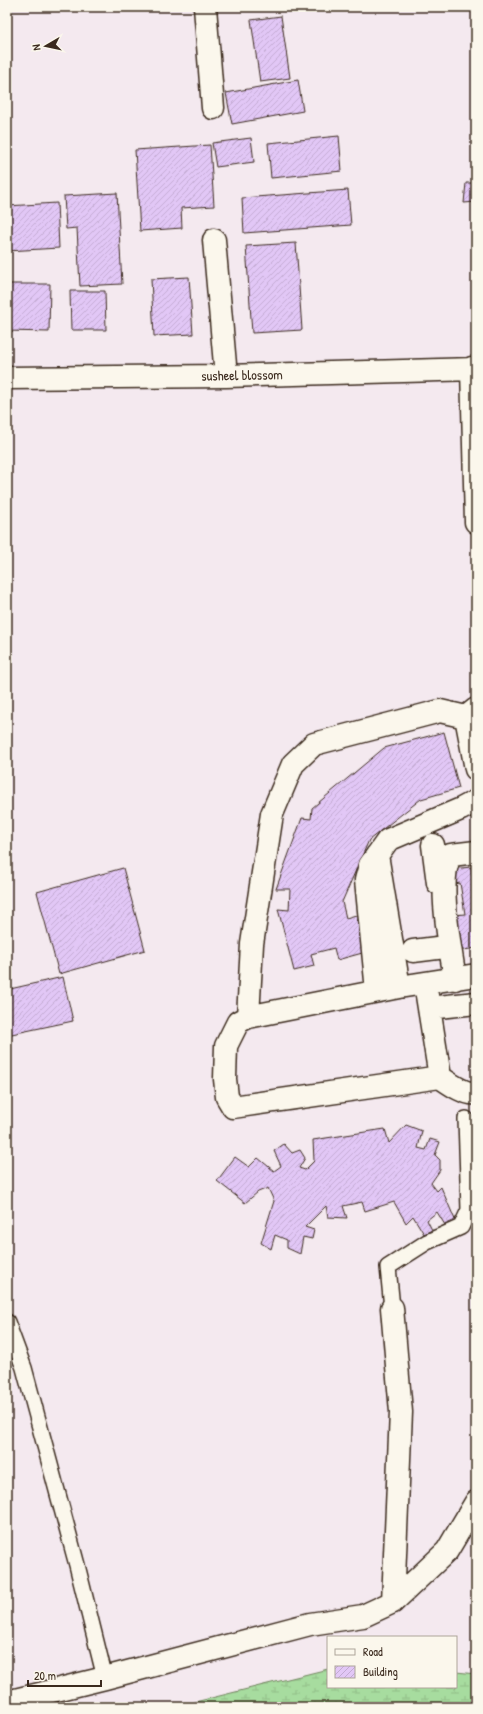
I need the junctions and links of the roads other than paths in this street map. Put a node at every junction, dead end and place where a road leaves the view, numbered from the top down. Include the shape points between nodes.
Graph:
1 (205, 7) edge
2 (213, 108) dead end
3 (214, 240) dead end
4 (474, 368) edge
5 (226, 376) junction
6 (7, 378) edge
7 (476, 512) edge
8 (476, 522) edge
9 (471, 713) edge
10 (476, 769) edge
11 (476, 801) edge
12 (433, 845) dead end
13 (476, 852) edge
14 (377, 855) junction
15 (445, 947) junction
16 (413, 951) dead end
17 (476, 975) edge
18 (452, 979) junction
19 (425, 983) junction
20 (399, 987) junction
21 (377, 991) junction
22 (476, 1003) edge
23 (429, 1008) junction
24 (248, 1017) junction
25 (440, 1077) junction
26 (476, 1093) edge
27 (466, 1120) dead end
28 (392, 1308) joint
29 (7, 1322) edge
30 (476, 1502) edge
31 (393, 1602) junction
32 (105, 1678) junction
33 (7, 1702) edge

1 - 2 street
3 - 5 street
4 - 5 street, susheel blossom
4 - 7 street
5 - 6 street, susheel blossom
7 - 8 street
9 - 10 street
9 - 24 street via 440,711 314,744 293,764 272,814 252,944
11 - 14 street via 461,810 388,840
12 - 15 street
13 - 18 street via 451,855 447,862 445,896
14 - 20 street
14 - 21 street via 370,865 366,880
15 - 16 street
15 - 18 street
17 - 18 street
18 - 19 street
19 - 20 street
19 - 23 street
20 - 21 street
21 - 24 street
22 - 23 street
23 - 25 street
24 - 25 street via 238,1022 226,1046 226,1091 233,1107
25 - 26 street via 460,1089
27 - 28 lane via 469,1210 461,1227 427,1242 388,1266
28 - 31 street via 401,1412
29 - 32 lane via 24,1368
30 - 31 street via 447,1551
31 - 32 street via 363,1616 310,1624
32 - 33 street

